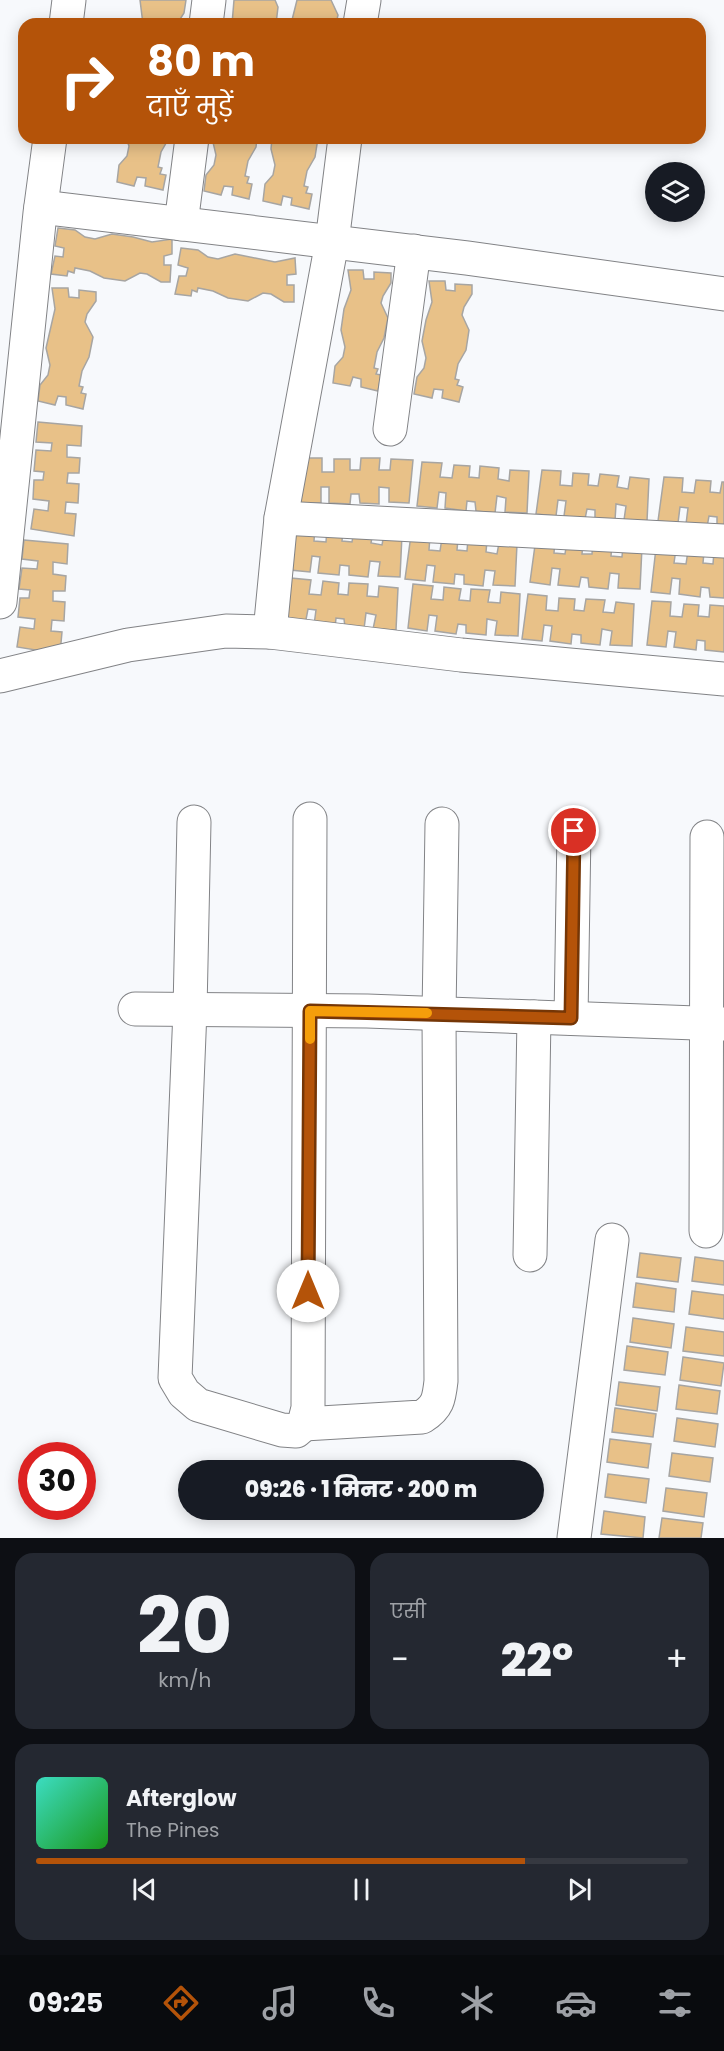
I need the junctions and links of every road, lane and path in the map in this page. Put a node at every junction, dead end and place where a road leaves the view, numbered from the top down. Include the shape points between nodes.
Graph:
1 (69, 0) edge
2 (209, 0) edge
3 (364, 0) edge
4 (67, 18) edge
5 (207, 18) edge
6 (361, 18) edge
7 (49, 144) edge
8 (191, 144) edge
9 (344, 144) edge
10 (40, 207) junction
11 (181, 224) junction
12 (332, 242) junction
13 (414, 251) junction
14 (724, 294) edge
15 (390, 429) dead end
16 (281, 518) junction
17 (724, 541) edge
18 (0, 602) edge
19 (270, 632) junction
20 (0, 676) edge
21 (724, 679) edge
22 (310, 819) dead end
23 (194, 822) dead end
24 (442, 824) dead end
25 (574, 831) dead end
26 (707, 837) dead end
27 (135, 1009) dead end
28 (190, 1010) junction
29 (310, 1011) junction
30 (439, 1014) junction
31 (534, 1017) junction
32 (571, 1018) junction
33 (715, 1023) edge
34 (706, 1231) dead end
35 (612, 1240) dead end
36 (530, 1255) dead end
37 (304, 1424) junction
38 (574, 1538) edge

1 - 4 street
2 - 5 street
3 - 6 street
7 - 10 street
8 - 11 street
9 - 12 street
10 - 11 street
10 - 18 street
11 - 12 street
12 - 13 street
12 - 16 street
13 - 14 street
13 - 15 street
16 - 17 street
16 - 19 street
19 - 20 street via 226,631 128,645
19 - 21 street via 461,655
22 - 29 street
23 - 28 street
24 - 30 street
25 - 32 street
26 - 33 street
27 - 28 street
28 - 29 street
28 - 37 street via 175,1378 198,1405 282,1430 296,1431
29 - 30 street
29 - 37 street via 308,1408
30 - 31 street
30 - 37 street via 440,1394 434,1410 422,1417
31 - 32 street
31 - 36 street
32 - 33 street
33 - 34 street
35 - 38 street

